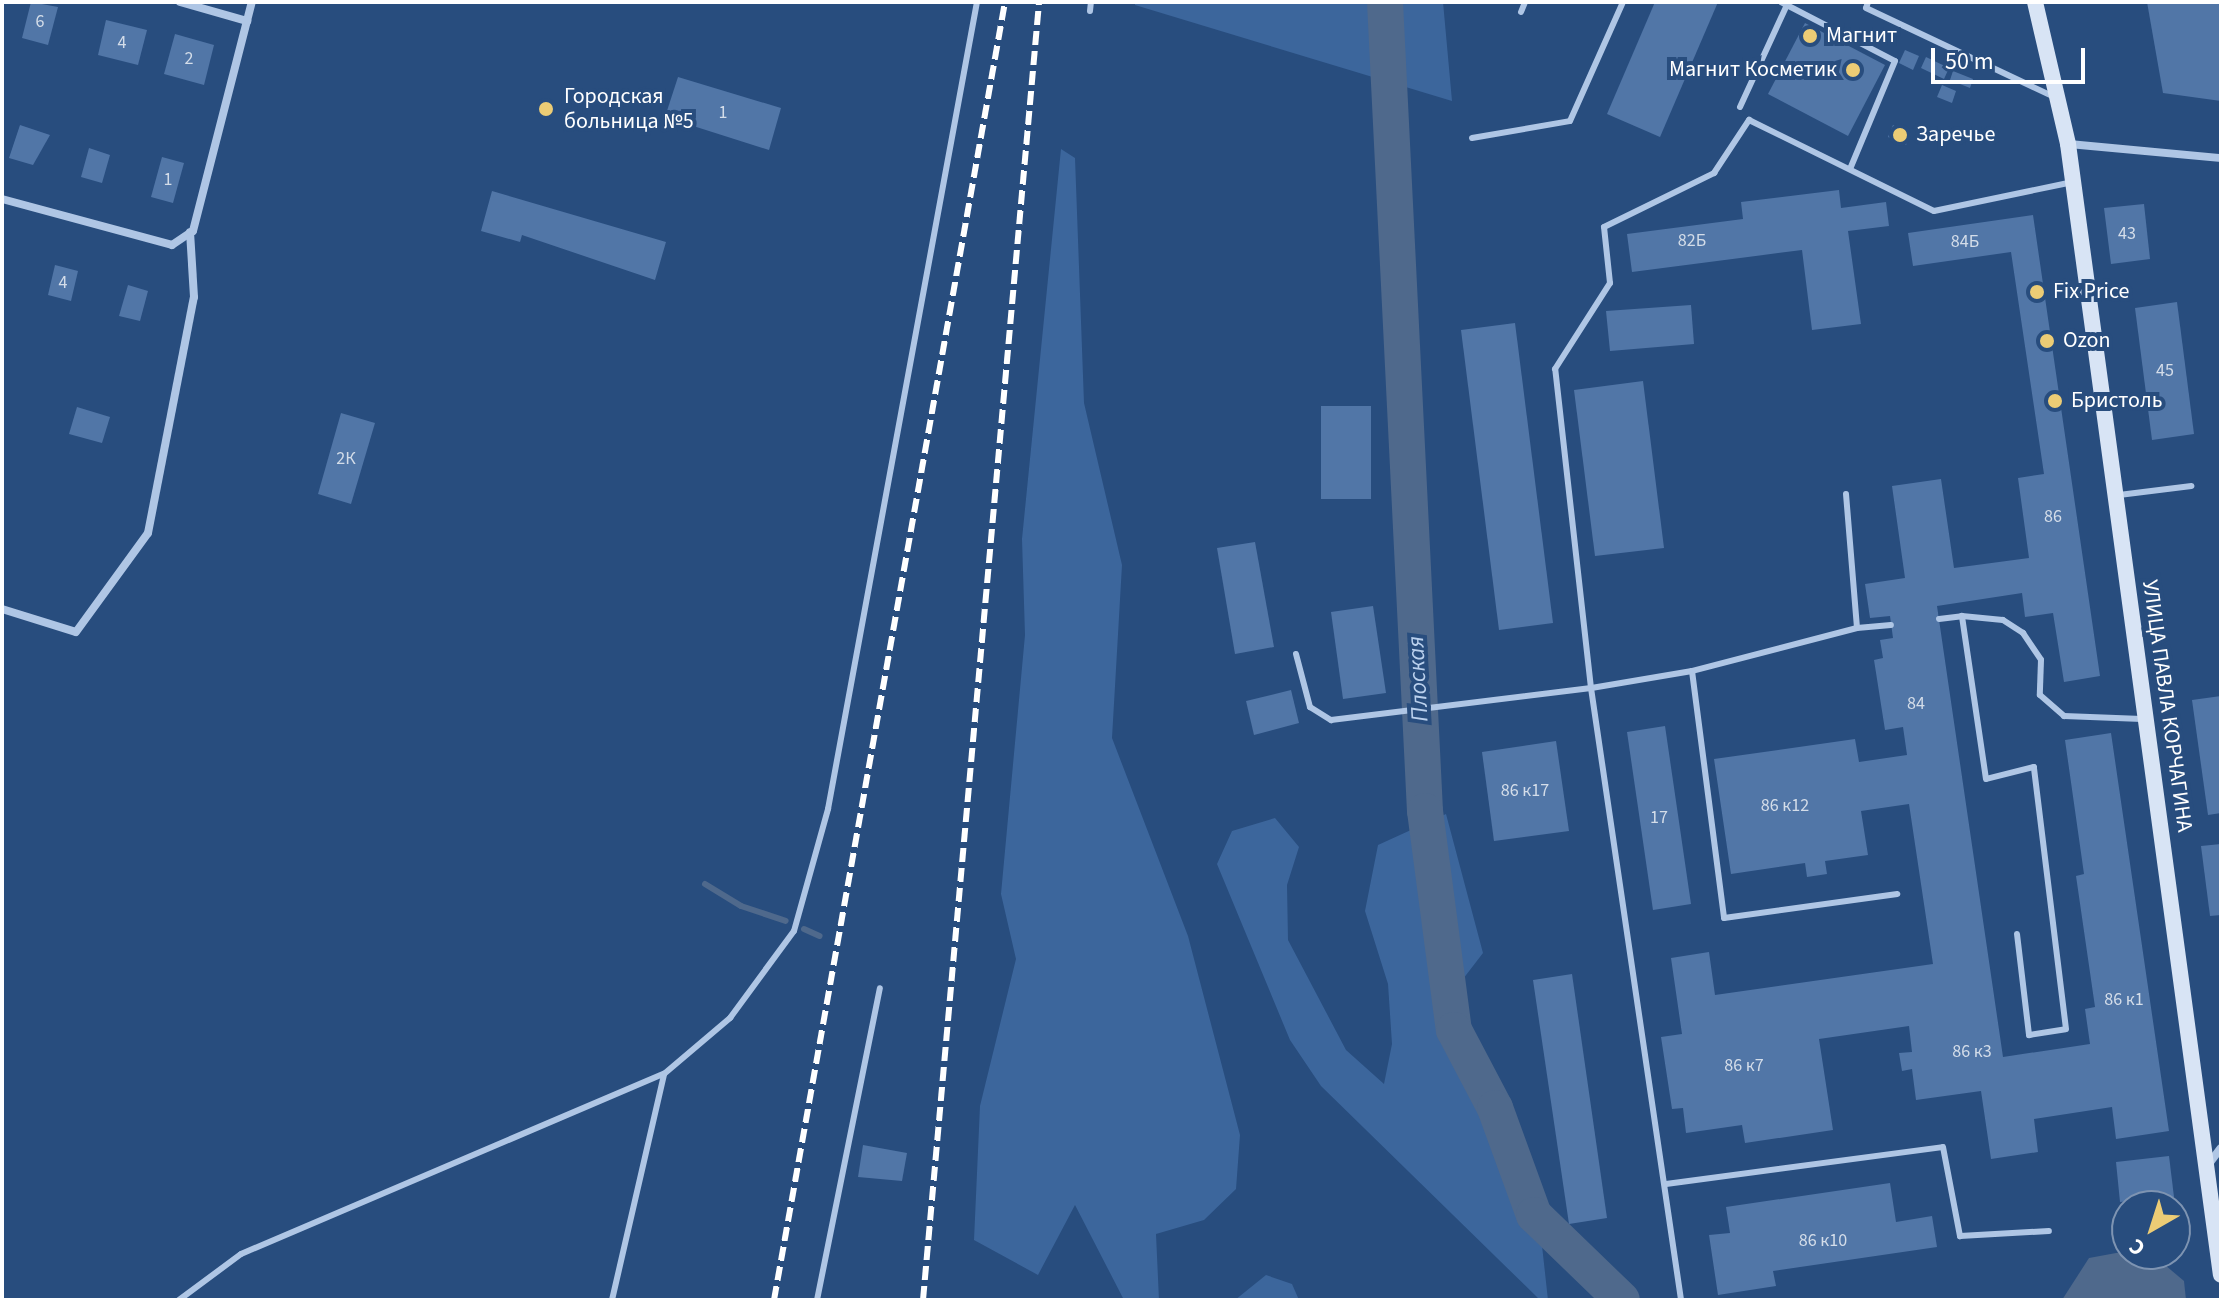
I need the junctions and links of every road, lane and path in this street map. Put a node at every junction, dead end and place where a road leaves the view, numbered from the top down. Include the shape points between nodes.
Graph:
1 (180, 2) edge
2 (252, 2) edge
3 (977, 2) edge
4 (1091, 2) edge
5 (1525, 2) edge
6 (1623, 2) edge
7 (1868, 2) edge
8 (2035, 2) edge
9 (1784, 4) edge
10 (1090, 11) dead end
11 (1521, 12) dead end
12 (247, 21) junction
13 (2057, 99) junction
14 (1740, 107) dead end
15 (1472, 138) dead end
16 (2068, 144) junction
17 (2221, 158) edge
18 (1850, 169) junction
19 (2073, 182) junction
20 (2, 199) edge
21 (190, 232) junction
22 (2191, 486) dead end
23 (1846, 494) dead end
24 (2115, 495) junction
25 (2, 609) edge
26 (1962, 616) junction
27 (1939, 619) dead end
28 (1891, 625) dead end
29 (1857, 628) junction
30 (1296, 654) dead end
31 (1692, 671) junction
32 (1591, 688) junction
33 (2146, 719) junction
34 (1897, 894) dead end
35 (2017, 934) dead end
36 (880, 988) dead end
37 (664, 1074) junction
38 (2221, 1148) edge
39 (2208, 1165) junction
40 (1666, 1184) junction
41 (2049, 1231) dead end
42 (2221, 1275) edge
43 (179, 1300) edge
44 (612, 1300) edge
45 (817, 1300) edge
46 (1681, 1300) edge

1 - 12 street
2 - 12 street
3 - 37 lane via 808,894 794,931 730,1018
4 - 10 lane
5 - 11 lane
6 - 15 lane via 1570,121
7 - 13 lane via 1866,8
8 - 13 main road, УЛИЦА ПАВЛА КОРЧАГИНА
9 - 14 lane
9 - 18 lane via 1895,61
12 - 21 street
13 - 16 main road, УЛИЦА ПАВЛА КОРЧАГИНА
16 - 17 street
16 - 19 main road, УЛИЦА ПАВЛА КОРЧАГИНА
18 - 19 lane via 1934,211
18 - 32 lane via 1749,120 1714,173 1604,227 1610,283 1555,369
19 - 24 main road, УЛИЦА ПАВЛА КОРЧАГИНА
20 - 21 street via 172,245
21 - 25 street via 194,297 148,533 76,632
22 - 24 lane
23 - 29 lane
24 - 33 main road, УЛИЦА ПАВЛА КОРЧАГИНА
26 - 27 lane
26 - 33 lane via 2003,620 2023,633 2041,660 2040,695 2064,716
26 - 35 lane via 1986,779 2034,767 2066,1029 2029,1035
28 - 29 lane
29 - 31 lane
30 - 32 lane via 1310,707 1320,718
31 - 32 lane
31 - 34 lane via 1724,918
32 - 40 lane
33 - 39 main road, УЛИЦА ПАВЛА КОРЧАГИНА
36 - 45 lane
37 - 43 lane via 241,1254
37 - 44 lane
38 - 39 street
39 - 42 main road, УЛИЦА ПАВЛА КОРЧАГИНА
40 - 41 lane via 1943,1147 1960,1236
40 - 46 lane

